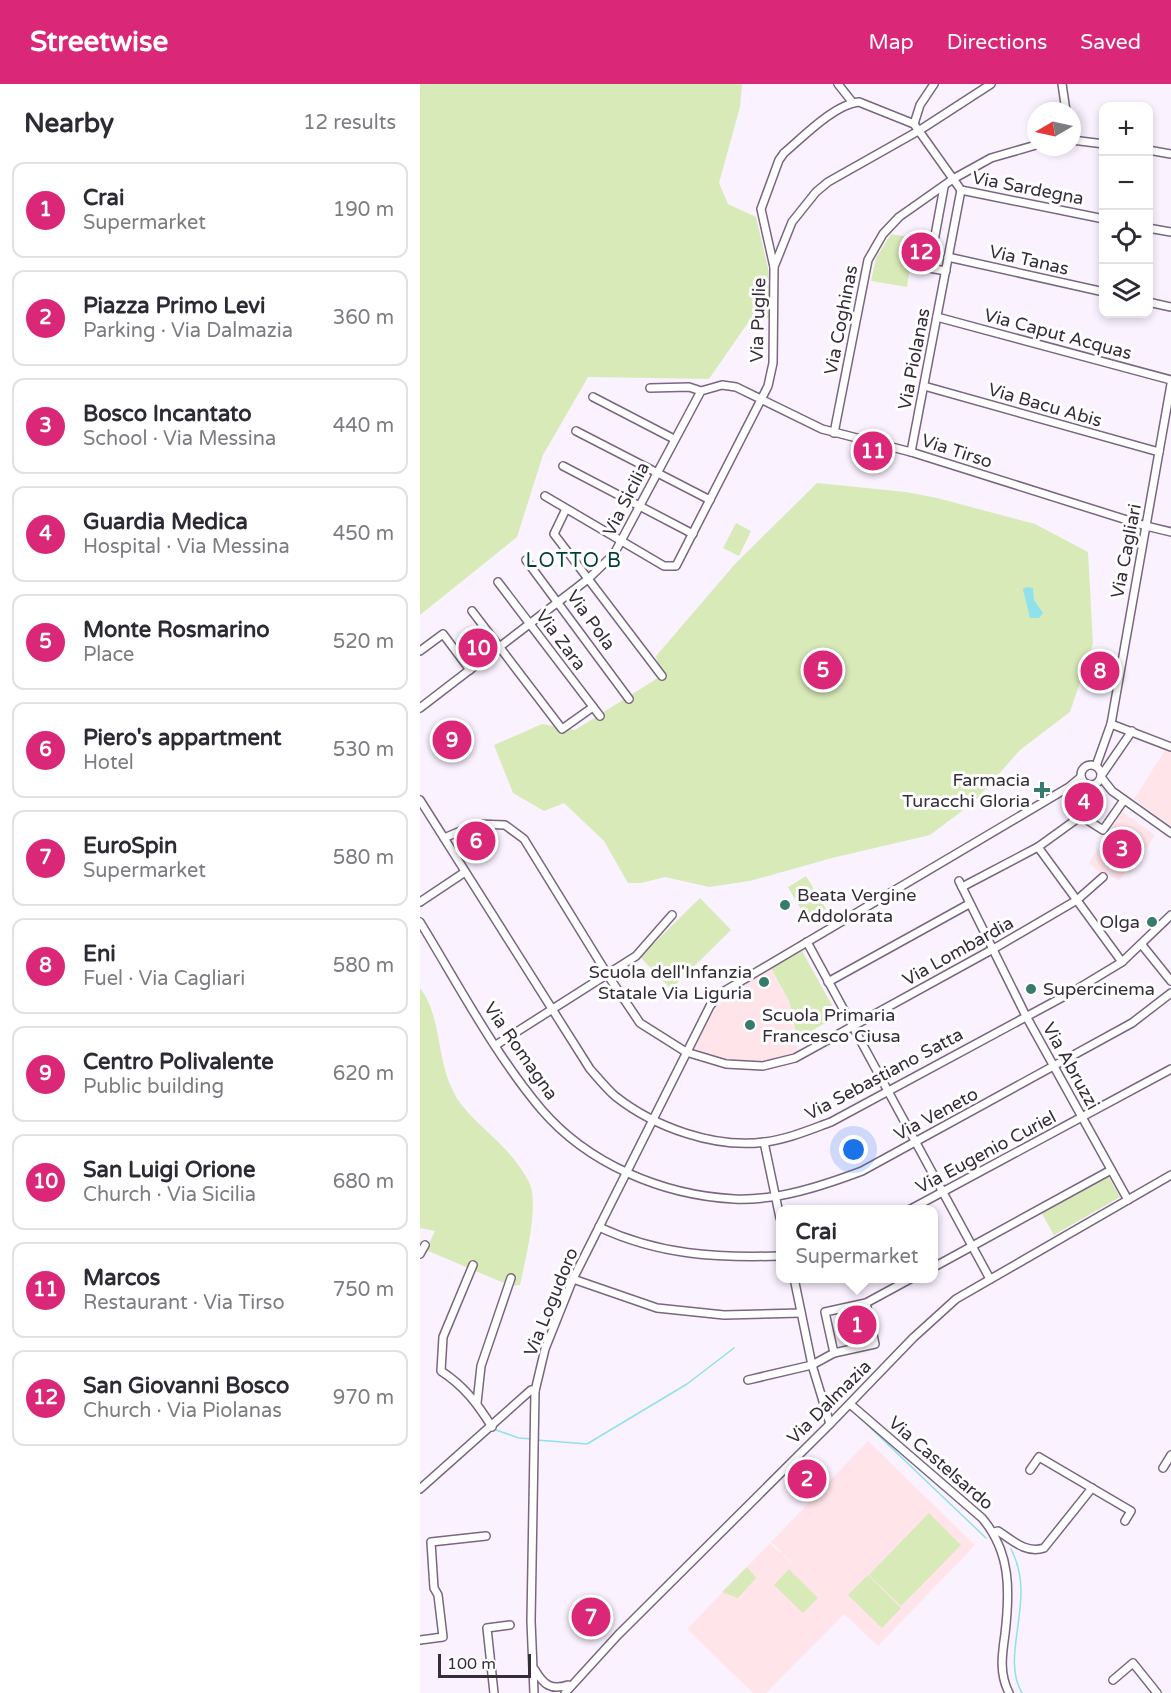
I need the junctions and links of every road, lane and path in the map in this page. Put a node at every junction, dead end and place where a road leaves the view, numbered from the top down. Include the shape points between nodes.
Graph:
1 (838, 84) edge
2 (934, 84) edge
3 (991, 84) edge
4 (1062, 84) edge
5 (1065, 102) edge
6 (854, 103) junction
7 (914, 124) junction
8 (920, 130) junction
9 (1081, 141) edge
10 (1099, 143) edge
11 (1027, 147) edge
12 (1153, 151) edge
13 (1171, 154) edge
14 (953, 179) junction
15 (944, 187) junction
16 (961, 190) junction
17 (1099, 218) edge
18 (1153, 229) edge
19 (1171, 232) edge
20 (948, 257) junction
21 (774, 267) junction
22 (946, 271) junction
23 (1099, 291) edge
24 (1153, 303) edge
25 (1171, 307) edge
26 (937, 317) junction
27 (1171, 382) edge
28 (924, 386) junction
29 (650, 388) dead end
30 (701, 391) junction
31 (593, 397) dead end
32 (762, 400) junction
33 (576, 431) dead end
34 (834, 433) junction
35 (674, 439) junction
36 (911, 452) junction
37 (1159, 452) junction
38 (562, 466) dead end
39 (657, 472) junction
40 (545, 496) dead end
41 (710, 500) junction
42 (639, 507) junction
43 (566, 509) junction
44 (1146, 526) junction
45 (1171, 532) edge
46 (693, 534) junction
47 (621, 542) junction
48 (526, 560) dead end
49 (588, 579) junction
50 (498, 582) dead end
51 (559, 601) junction
52 (472, 610) dead end
53 (530, 623) junction
54 (500, 646) junction
55 (420, 651) edge
56 (470, 669) junction
57 (662, 676) dead end
58 (629, 699) dead end
59 (593, 707) junction
60 (420, 708) edge
61 (600, 716) dead end
62 (1111, 724) junction
63 (1132, 731) junction
64 (1171, 747) edge
65 (1092, 766) junction
66 (1101, 777) junction
67 (1086, 782) junction
68 (1112, 791) junction
69 (420, 800) edge
70 (1124, 800) junction
71 (1171, 833) edge
72 (444, 838) junction
73 (1038, 847) junction
74 (465, 872) junction
75 (1103, 877) dead end
76 (1077, 900) junction
77 (420, 902) edge
78 (969, 903) junction
79 (672, 915) dead end
80 (1171, 915) edge
81 (420, 922) edge
82 (807, 942) junction
83 (1142, 945) junction
84 (992, 950) junction
85 (1122, 962) junction
86 (607, 974) junction
87 (1171, 981) edge
88 (828, 982) junction
89 (1171, 993) edge
90 (551, 1009) junction
91 (1026, 1016) junction
92 (853, 1026) junction
93 (496, 1045) junction
94 (686, 1052) junction
95 (1054, 1067) junction
96 (1171, 1069) edge
97 (888, 1091) junction
98 (1082, 1118) junction
99 (654, 1119) junction
100 (764, 1142) junction
101 (915, 1142) junction
102 (1111, 1170) junction
103 (624, 1173) junction
104 (1171, 1175) edge
105 (943, 1192) junction
106 (775, 1195) junction
107 (1128, 1200) junction
108 (777, 1205) edge
109 (917, 1205) edge
110 (598, 1227) junction
111 (425, 1245) dead end
112 (972, 1246) junction
113 (420, 1254) edge
114 (776, 1256) edge
115 (938, 1264) edge
116 (473, 1265) dead end
117 (511, 1278) dead end
118 (573, 1279) junction
119 (990, 1279) junction
120 (795, 1283) edge
121 (903, 1283) edge
122 (866, 1303) junction
123 (801, 1313) junction
124 (834, 1353) junction
125 (812, 1365) junction
126 (748, 1380) dead end
127 (536, 1391) junction
128 (477, 1403) junction
129 (850, 1404) junction
130 (830, 1424) junction
131 (492, 1427) junction
132 (1171, 1455) edge
133 (1163, 1468) dead end
134 (1030, 1470) dead end
135 (1092, 1488) junction
136 (420, 1489) edge
137 (1125, 1521) dead end
138 (994, 1532) junction
139 (486, 1536) dead end
140 (510, 1625) dead end
141 (420, 1640) edge
142 (533, 1667) junction
143 (1113, 1680) dead end
144 (578, 1681) junction
145 (568, 1685) junction
146 (494, 1693) edge
147 (534, 1693) edge
148 (557, 1693) edge
149 (565, 1693) edge
150 (1009, 1693) edge
151 (1157, 1693) edge

1 - 6 street
2 - 7 street via 920,105
3 - 8 street, Via Puglie
4 - 5 street
6 - 7 street
6 - 21 street via 834,112 779,160 761,209
7 - 8 street, Via Sardegna
8 - 14 street, Via Sardegna
8 - 21 street, Via Puglie via 816,192 792,222
9 - 10 street
11 - 14 street, Via Coghinas via 990,158
12 - 13 street
14 - 15 street, Via Coghinas
14 - 16 street, Via Sardegna
15 - 22 street via 929,268
15 - 34 street, Via Coghinas via 899,217 872,250
16 - 17 street, Via Sardegna
16 - 20 street, Via Piolanas
18 - 19 street
20 - 22 street, Via Piolanas
20 - 23 street, Via Tanas
21 - 32 street, Via Puglie via 773,363
22 - 26 street, Via Piolanas
24 - 25 street
26 - 27 street, Via Caput Acquas
26 - 28 street, Via Piolanas
27 - 37 street, Via Cagliari
28 - 36 street, Via Piolanas
28 - 37 street, Via Bacu Abis
29 - 30 street via 689,387
30 - 32 street via 729,386
30 - 35 street, Via Sicilia
31 - 35 street
32 - 34 street, Via Tirso
32 - 41 street, Via Puglie
33 - 39 street
34 - 36 street, Via Tirso
35 - 39 street, Via Sicilia
36 - 44 street, Via Tirso
37 - 44 street, Via Cagliari
38 - 42 street
39 - 41 street
39 - 42 street, Via Sicilia
40 - 43 street
41 - 46 street, Via Puglie
42 - 46 street
42 - 47 street, Via Sicilia
43 - 47 street
43 - 49 street via 554,534
44 - 45 street, Via Tirso
44 - 62 street, Via Cagliari
46 - 47 street, Via Puglie via 676,566 670,568
47 - 49 street, Via Sicilia
48 - 51 street, Via Pola
49 - 51 street, Via Sicilia
49 - 57 street
50 - 53 street, Via Zara
51 - 53 street, Via Sicilia
51 - 58 street, Via Pola
52 - 54 street
53 - 54 street, Via Sicilia
53 - 59 street, Via Zara
54 - 56 street, Via Sicilia
54 - 59 street via 562,729
55 - 56 street via 443,634
56 - 60 street, Via Sicilia
59 - 61 street, Via Zara
62 - 63 street
62 - 65 street, Via Cagliari
63 - 64 street
63 - 66 street, Via Logudoro
65 - 66 street
65 - 67 street, Via Cagliari via 1082,770
66 - 67 street, Via Logudoro
66 - 68 street
67 - 68 street
67 - 82 street, Via Logudoro via 1069,787
68 - 70 street
69 - 72 street, Via Sebastiano Satta
70 - 71 street
70 - 73 street via 1103,830 1081,816
72 - 74 street, Via Sebastiano Satta
72 - 86 street, Via Lombardia via 477,824 505,825 524,838
73 - 76 street
73 - 78 street, Via Abruzzi via 961,884
74 - 77 street
74 - 90 street, Via Sebastiano Satta
75 - 76 street, Via Lombardia
76 - 84 street, Via Lombardia
76 - 85 street
78 - 84 street, Via Abruzzi
78 - 88 street
79 - 86 street via 636,956
80 - 83 street, Via Sebastiano Satta
81 - 93 street, Via Romagna
82 - 88 street
82 - 94 street, Via Logudoro via 721,993
83 - 85 street, Via Sebastiano Satta
83 - 87 street
84 - 91 street, Via Abruzzi
84 - 92 street, Via Lombardia
85 - 91 street, Via Sebastiano Satta
86 - 90 street
86 - 94 street, Via Lombardia via 640,1023
88 - 92 street
89 - 95 street, Via Veneto via 1132,1023
90 - 93 street
90 - 99 street, Via Sebastiano Satta via 590,1069 615,1096
91 - 95 street, Via Abruzzi
91 - 97 street, Via Sebastiano Satta
92 - 94 street, Via Lombardia via 795,1058 763,1066 726,1064
92 - 97 street
93 - 103 street, Via Romagna via 548,1116 576,1143
94 - 99 street, Via Logudoro
95 - 98 street, Via Abruzzi
95 - 101 street, Via Veneto
96 - 98 street, Via Eugenio Curiel
97 - 100 street, Via Sebastiano Satta via 831,1122
97 - 101 street
98 - 102 street, Via Abruzzi
98 - 105 street, Via Eugenio Curiel
99 - 100 street, Via Sebastiano Satta via 702,1139
99 - 103 street, Via Logudoro
100 - 106 street
101 - 105 street
101 - 106 street, Via Veneto via 862,1171 816,1188
102 - 107 street, Via Abruzzi
102 - 112 street
103 - 106 street, Via Veneto via 697,1194 735,1199
103 - 110 street, Via Logudoro
104 - 107 street, Via Dalmazia
105 - 109 street, Via Eugenio Curiel
105 - 112 street
106 - 108 street
107 - 119 street, Via Dalmazia
110 - 114 street via 684,1253
110 - 118 street, Via Logudoro
111 - 113 street
112 - 115 street
112 - 119 street
116 - 128 street via 443,1337 441,1371 460,1383
117 - 128 street via 481,1366
118 - 123 street via 657,1308 724,1315
118 - 127 street, Via Logudoro via 545,1349
119 - 129 street, Via Dalmazia via 956,1299
120 - 123 street
121 - 122 street
122 - 124 street via 825,1312
122 - 124 street via 875,1344
123 - 125 street
124 - 125 street
125 - 126 street
125 - 130 street
127 - 131 street via 531,1390
127 - 142 street, Via Logudoro
128 - 131 street
129 - 130 street, Via Dalmazia
129 - 138 street, Via Castelsardo
130 - 144 street, Via Dalmazia via 618,1635
131 - 136 street
132 - 133 street
134 - 135 street via 1039,1457
135 - 137 street via 1131,1511
135 - 138 street via 1044,1548 1025,1548
138 - 150 street, Via Castelsardo via 1007,1564 1009,1601 1001,1665
139 - 141 street via 432,1542 434,1588 443,1637
140 - 146 street via 487,1628
142 - 145 street via 548,1686
142 - 147 street, Via Logudoro
143 - 151 street via 1133,1663
144 - 145 street, Via Dalmazia
144 - 149 street, Via Dalmazia
145 - 148 street, Via Dalmazia

